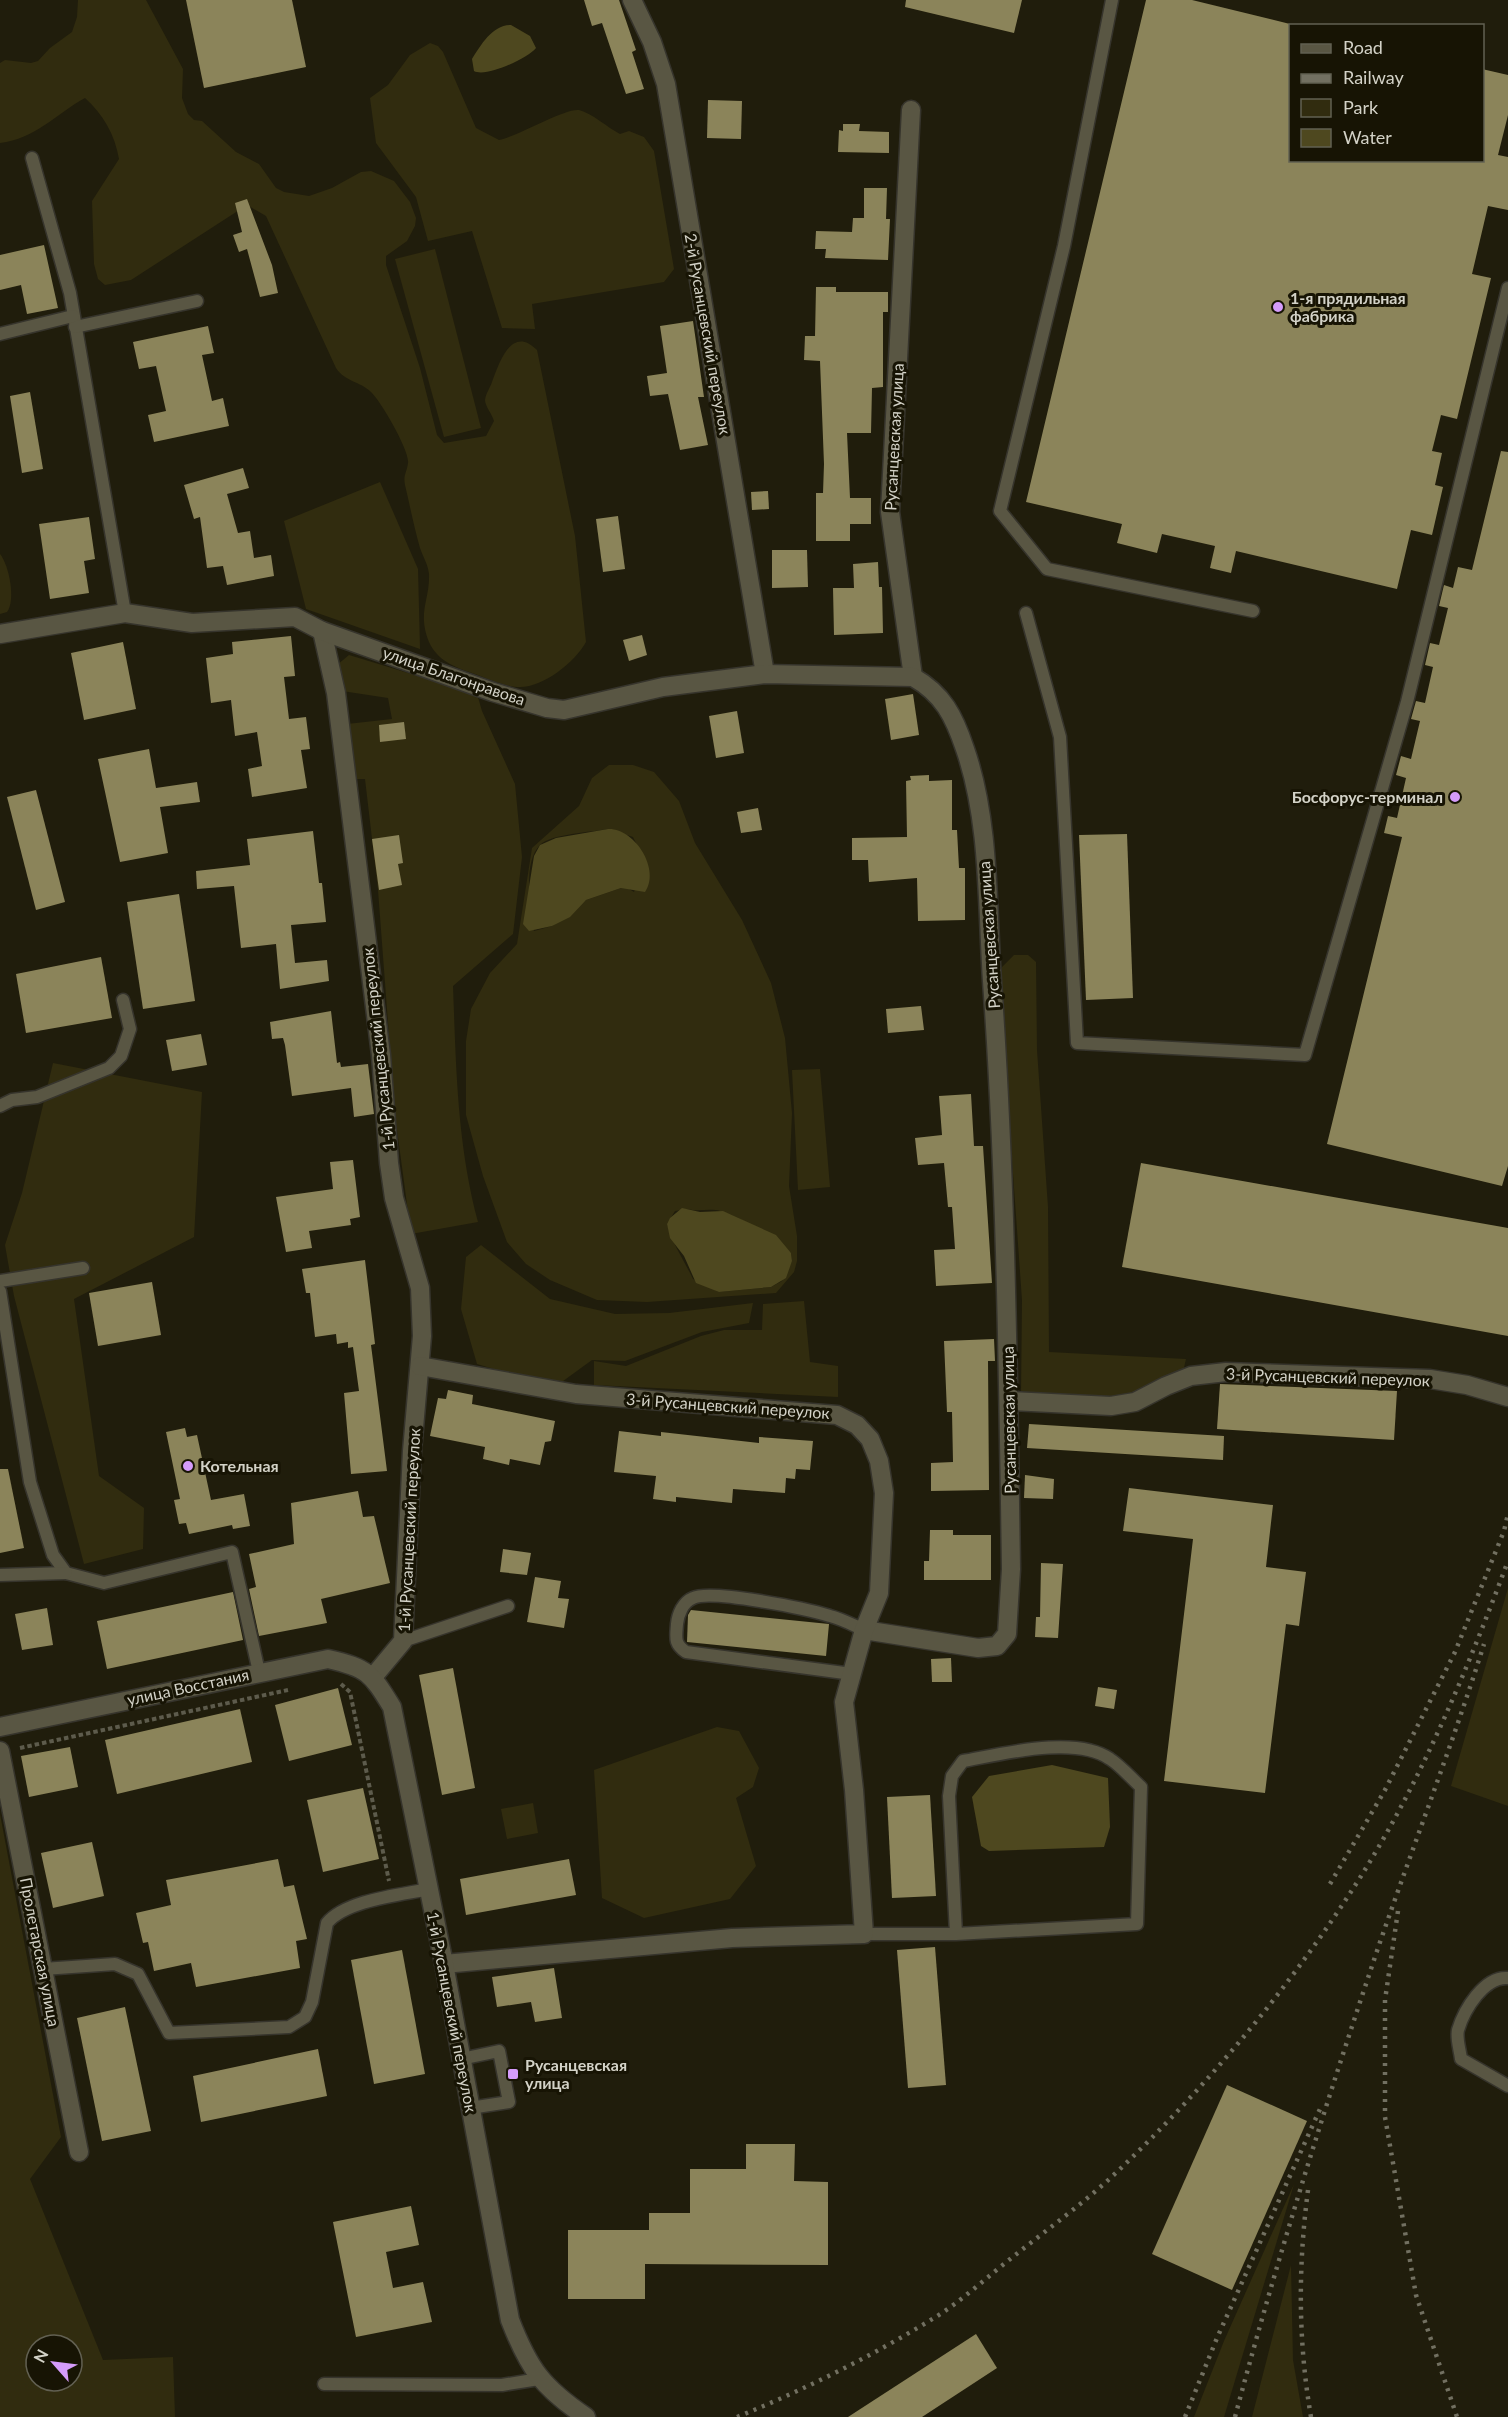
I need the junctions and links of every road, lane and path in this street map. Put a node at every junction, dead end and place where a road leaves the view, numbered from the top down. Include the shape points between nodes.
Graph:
1 (632, 0) edge
2 (1112, 0) edge
3 (912, 110) dead end
4 (32, 158) dead end
5 (1508, 288) edge
6 (197, 301) dead end
7 (74, 321) junction
8 (0, 334) edge
9 (1253, 611) dead end
10 (125, 613) junction
11 (1026, 613) dead end
12 (322, 632) junction
13 (0, 634) edge
14 (765, 674) junction
15 (912, 677) junction
16 (123, 1000) dead end
17 (0, 1106) edge
18 (83, 1268) dead end
19 (0, 1281) edge
20 (0, 1291) edge
21 (420, 1366) junction
22 (1508, 1397) edge
23 (1009, 1401) junction
24 (66, 1573) junction
25 (0, 1575) edge
26 (508, 1606) dead end
27 (864, 1630) junction
28 (403, 1641) junction
29 (259, 1672) junction
30 (852, 1674) junction
31 (373, 1677) junction
32 (336, 1680) dead end
33 (290, 1690) dead end
34 (0, 1727) edge
35 (0, 1752) edge
36 (429, 1889) junction
37 (392, 1896) junction
38 (864, 1934) junction
39 (956, 1934) junction
40 (444, 1964) junction
41 (43, 1970) junction
42 (1508, 1978) edge
43 (461, 2059) junction
44 (1508, 2086) edge
45 (470, 2108) junction
46 (79, 2152) dead end
47 (539, 2379) junction
48 (324, 2384) dead end
49 (586, 2417) edge

1 - 14 street, 2-й Русанцевский переулок via 666,84
2 - 9 lane via 1064,246 1000,511 1047,569
3 - 15 street, Русанцевская улица via 890,512
4 - 7 lane via 70,293
5 - 11 lane via 1407,702 1305,1055 1077,1043 1060,737
6 - 7 lane
7 - 8 lane
7 - 10 lane
10 - 12 street, улица Благонравова via 192,623 295,617
10 - 13 street, улица Благонравова
12 - 14 street, улица Благонравова via 493,692 564,710 663,687
12 - 21 street, 1-й Русанцевский переулок via 336,693 381,1055 394,1198 420,1288
14 - 15 street, улица Благонравова
15 - 23 street, Русанцевская улица via 932,688 947,708 965,749 981,814 1003,1131
16 - 17 lane via 130,1029 121,1056 109,1068 37,1097
18 - 19 lane
20 - 24 lane via 30,1482 53,1555
21 - 27 street, 3-й Русанцевский переулок via 576,1394 837,1415 847,1419 870,1439 879,1461 884,1493 879,1593
21 - 28 street, 1-й Русанцевский переулок
22 - 23 street, 3-й Русанцевский переулок via 1430,1379 1226,1372 1191,1376 1135,1402 1111,1406
23 - 27 street, Русанцевская улица via 1011,1569 1007,1634 997,1646 978,1648
24 - 25 lane
24 - 29 lane via 104,1583 232,1552
26 - 28 lane
27 - 30 street, 3-й Русанцевский переулок
27 - 30 lane via 829,1615 713,1594 693,1598 682,1606 678,1619 675,1640 686,1652
28 - 31 street, 1-й Русанцевский переулок
29 - 31 street, улица Восстания via 328,1659 354,1665
29 - 34 street, улица Восстания
30 - 38 street, 3-й Русанцевский переулок via 844,1702
31 - 36 street, 1-й Русанцевский переулок via 392,1707
32 - 37 path via 350,1692
33 - 35 path
35 - 41 street, Пролетарская улица
36 - 37 lane
36 - 40 street, 1-й Русанцевский переулок
37 - 41 lane via 342,1909 327,1923 312,2002 305,2017 289,2027 169,2033 138,1974 115,1964
38 - 39 lane
38 - 40 street via 732,1938
39 - 39 lane via 1137,1924 1141,1787 1109,1758 1076,1747 963,1761 951,1776 949,1796
40 - 43 street, 1-й Русанцевский переулок
41 - 46 street, Пролетарская улица
42 - 44 lane via 1501,1977 1474,1995 1457,2032 1461,2059
43 - 45 street, 1-й Русанцевский переулок
43 - 45 lane via 499,2051 510,2102
45 - 47 street, 1-й Русанцевский переулок via 510,2320
47 - 48 lane via 502,2385
47 - 49 street, 1-й Русанцевский переулок via 556,2397

